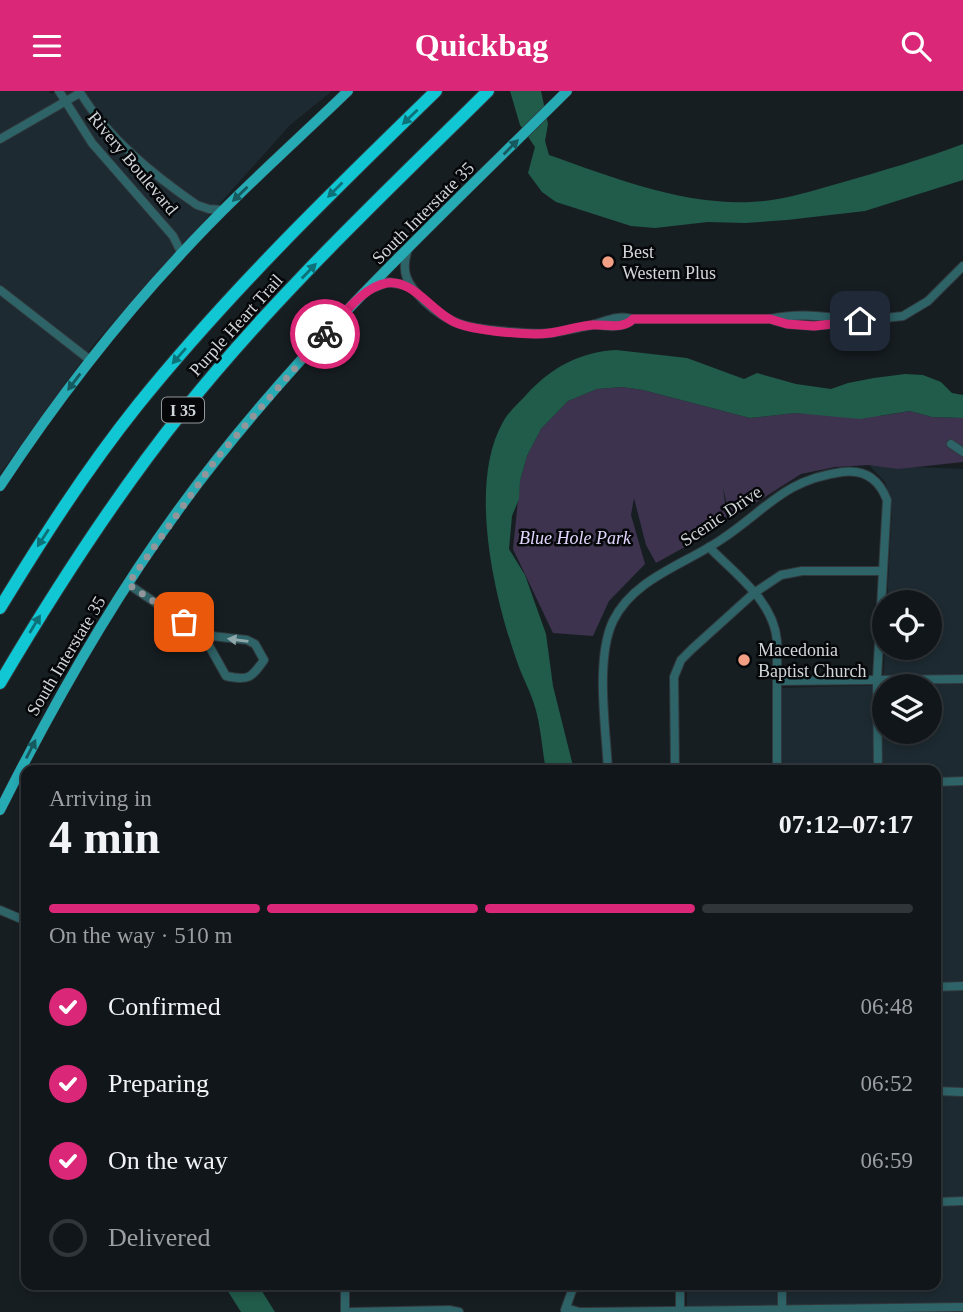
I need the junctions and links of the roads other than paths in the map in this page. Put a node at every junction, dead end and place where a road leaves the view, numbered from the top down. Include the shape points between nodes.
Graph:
1 (60, 91) edge
2 (436, 91) edge
3 (488, 91) edge
4 (567, 91) edge
5 (80, 92) edge
6 (345, 93) edge
7 (65, 102) junction
8 (0, 139) edge
9 (223, 210) junction
10 (408, 249) junction
11 (180, 254) junction
12 (963, 266) edge
13 (410, 286) junction
14 (0, 290) edge
15 (368, 290) junction
16 (90, 360) junction
17 (951, 444) dead end
18 (963, 452) edge
19 (0, 486) edge
20 (709, 547) junction
21 (882, 571) junction
22 (128, 584) junction
23 (754, 593) junction
24 (0, 608) edge
25 (203, 635) junction
26 (877, 674) edge
27 (872, 679) edge
28 (942, 679) edge
29 (963, 679) edge
30 (776, 681) junction
31 (0, 683) edge
32 (878, 744) edge
33 (23, 765) edge
34 (608, 765) edge
35 (675, 765) edge
36 (777, 765) edge
37 (878, 765) edge
38 (21, 769) edge
39 (963, 781) edge
40 (941, 782) edge
41 (0, 810) edge
42 (0, 910) edge
43 (21, 919) edge
44 (941, 986) edge
45 (963, 986) edge
46 (941, 1091) edge
47 (963, 1092) edge
48 (963, 1201) edge
49 (941, 1202) edge
50 (346, 1290) edge
51 (572, 1290) edge
52 (680, 1290) edge
53 (782, 1290) edge
54 (963, 1307) edge
55 (565, 1310) edge
56 (884, 1310) edge
57 (782, 1311) edge
58 (348, 1312) edge
59 (459, 1312) edge
60 (680, 1312) edge

1 - 7 street, Rivery Boulevard
2 -> 24 highway, Purple Heart Trail / I 35 via 278,247 162,376 94,463
31 -> 3 highway, Purple Heart Trail / I 35 via 98,524 183,410 266,314
10 -> 4 main road, South Interstate 35
5 - 7 street
5 - 9 street, Rivery Boulevard via 114,138 163,179 197,205
6 -> 9 main road
7 - 8 street
7 - 11 street, Rivery Boulevard via 92,143 174,237
9 - 11 main road
10 - 13 street via 404,265
10 - 15 main road, South Interstate 35
11 - 16 main road
12 - 13 street via 928,302 892,319 860,321 790,314 770,319 618,317 548,334 463,326 446,319
13 - 15 street via 388,282
14 - 16 street
15 - 22 main road, South Interstate 35 via 312,347 217,458
16 -> 19 main road
17 - 18 street
20 - 21 street, Scenic Drive via 806,480 858,472 879,483 887,500
20 - 23 street
20 - 34 street, Scenic Drive via 642,587 613,622 604,664
21 - 23 street via 802,571 781,575
21 - 26 street, Scenic Drive
22 - 25 street
33 -> 22 main road, South Interstate 35
23 - 30 street via 776,631
23 - 35 street via 676,668
25 -> 25 street via 226,676 251,677 264,660 255,644 247,640
27 - 30 street
28 - 29 street
30 - 36 street
32 - 37 street, Scenic Drive
41 -> 38 main road, South Interstate 35
39 - 40 street
42 - 43 street
44 - 45 street
46 - 47 street
48 - 49 street
50 - 58 street
51 - 55 street
52 - 60 street
53 - 57 street
54 - 56 street
55 - 60 street
56 - 57 street
57 - 60 street
58 - 59 street

